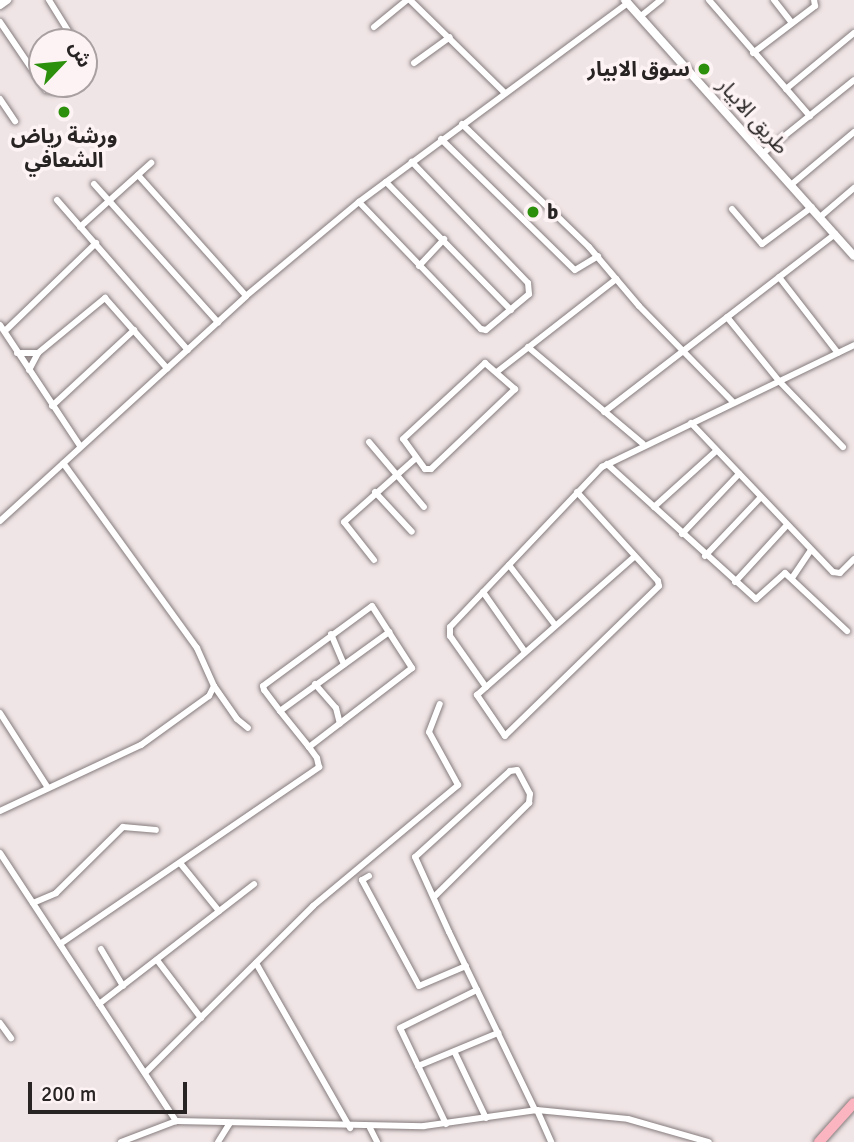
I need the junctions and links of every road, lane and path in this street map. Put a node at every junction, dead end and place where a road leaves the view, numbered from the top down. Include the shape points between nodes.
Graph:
1 (7, 0) edge
2 (50, 0) edge
3 (408, 0) edge
4 (661, 0) edge
5 (709, 0) edge
6 (774, 0) edge
7 (814, 0) edge
8 (627, 1) edge
9 (0, 5) edge
10 (641, 16) junction
11 (0, 22) edge
12 (792, 23) junction
13 (374, 27) dead end
14 (67, 28) edge
15 (854, 33) edge
16 (450, 37) junction
17 (753, 53) junction
18 (28, 63) edge
19 (414, 63) dead end
20 (854, 80) edge
21 (786, 89) junction
22 (505, 93) junction
23 (0, 99) edge
24 (810, 116) junction
25 (15, 121) dead end
26 (462, 124) junction
27 (854, 132) edge
28 (441, 139) junction
29 (762, 154) junction
30 (412, 162) junction
31 (151, 163) dead end
32 (138, 175) junction
33 (387, 182) junction
34 (94, 184) dead end
35 (792, 184) junction
36 (854, 188) edge
37 (57, 200) dead end
38 (110, 202) junction
39 (359, 202) junction
40 (812, 208) junction
41 (732, 209) dead end
42 (820, 217) junction
43 (80, 227) junction
44 (835, 234) junction
45 (443, 239) junction
46 (96, 243) junction
47 (853, 252) edge
48 (598, 256) junction
49 (419, 266) junction
50 (779, 277) junction
51 (616, 279) junction
52 (246, 296) junction
53 (511, 310) junction
54 (727, 317) junction
55 (218, 322) junction
56 (0, 325) edge
57 (7, 329) dead end
58 (134, 330) junction
59 (854, 345) edge
60 (528, 347) junction
61 (188, 349) junction
62 (684, 350) junction
63 (18, 353) junction
64 (38, 353) junction
65 (838, 353) junction
66 (167, 369) junction
67 (29, 370) junction
68 (498, 371) junction
69 (779, 381) junction
70 (733, 402) junction
71 (52, 406) junction
72 (604, 412) junction
73 (691, 424) junction
74 (369, 442) dead end
75 (643, 444) junction
76 (80, 446) junction
77 (843, 447) dead end
78 (716, 451) junction
79 (416, 458) junction
80 (63, 463) junction
81 (607, 464) junction
82 (739, 474) junction
83 (397, 475) junction
84 (375, 492) junction
85 (577, 492) junction
86 (761, 497) junction
87 (425, 507) dead end
88 (654, 507) junction
89 (0, 521) edge
90 (787, 525) junction
91 (412, 532) dead end
92 (682, 534) junction
93 (811, 550) junction
94 (705, 556) junction
95 (634, 557) junction
96 (854, 559) edge
97 (374, 560) dead end
98 (509, 565) junction
99 (792, 578) junction
100 (735, 582) junction
101 (483, 592) junction
102 (555, 625) junction
103 (847, 631) dead end
104 (390, 632) junction
105 (331, 634) junction
106 (525, 652) junction
107 (344, 664) junction
108 (315, 684) junction
109 (214, 685) junction
110 (486, 687) junction
111 (440, 704) dead end
112 (280, 711) junction
113 (0, 713) edge
114 (340, 724) junction
115 (248, 728) dead end
116 (309, 747) junction
117 (48, 789) junction
118 (0, 811) edge
119 (156, 830) dead end
120 (0, 853) edge
121 (180, 863) junction
122 (369, 876) dead end
123 (254, 884) dead end
124 (434, 897) junction
125 (33, 903) junction
126 (219, 911) junction
127 (60, 944) junction
128 (101, 949) dead end
129 (157, 960) junction
130 (256, 963) junction
131 (466, 966) junction
132 (123, 986) junction
133 (477, 990) junction
134 (99, 1004) junction
135 (201, 1018) junction
136 (0, 1023) edge
137 (498, 1033) junction
138 (11, 1038) dead end
139 (455, 1053) junction
140 (418, 1066) junction
141 (145, 1073) junction
142 (854, 1103) edge
143 (536, 1110) junction
144 (486, 1118) junction
145 (176, 1121) junction
146 (230, 1123) junction
147 (446, 1124) junction
148 (350, 1128) junction
149 (370, 1128) junction
150 (135, 1134) junction
151 (121, 1142) edge
152 (140, 1142) edge
153 (218, 1142) edge
154 (377, 1142) edge
155 (551, 1142) edge
156 (709, 1142) edge
157 (818, 1142) edge

1 - 9 main road
2 - 14 street
3 - 13 street
3 - 16 street
4 - 10 street
5 - 17 street
6 - 12 street
7 - 12 street via 815,5
8 - 10 main road, طريق الابيار
8 - 22 street
10 - 29 main road, طريق الابيار
11 - 18 street
12 - 17 street
15 - 21 street
16 - 19 street
16 - 22 street
17 - 21 street
20 - 24 street
21 - 24 street
22 - 26 street
23 - 25 street
24 - 29 street
26 - 28 street
26 - 48 street
27 - 35 street
28 - 30 street
28 - 48 street via 575,270
29 - 35 main road, طريق الابيار
30 - 33 street
30 - 53 street via 528,283 528,294
31 - 32 street
32 - 38 street
32 - 52 street
33 - 39 street
33 - 45 street
34 - 38 street
35 - 40 main road, طريق الابيار
36 - 42 street
37 - 43 street
38 - 43 street
38 - 55 street
39 - 49 street
39 - 52 street
40 - 41 street via 762,244
40 - 42 main road, طريق الابيار
42 - 44 main road, طريق الابيار
43 - 46 street
44 - 47 main road, طريق الابيار
44 - 50 street
45 - 49 street
45 - 53 street
46 - 57 street
46 - 61 street
48 - 51 street
49 - 53 street via 484,331
50 - 54 street
50 - 65 street
51 - 60 street
51 - 62 street
52 - 55 street
54 - 62 street
54 - 69 street
55 - 61 street
56 - 63 street
58 - 64 street via 102,298
58 - 66 street
58 - 71 street
59 - 65 street
60 - 68 street
60 - 72 street
61 - 66 street
62 - 70 street
62 - 72 street
63 - 64 street
63 - 67 street
64 - 67 street
65 - 69 street
66 - 76 street
67 - 71 street
68 - 79 street via 485,363 403,439
68 - 79 street via 515,389 431,468 425,469
69 - 70 street
69 - 77 street
70 - 73 street
71 - 76 street
72 - 75 street
73 - 75 street
73 - 78 street
74 - 83 street
75 - 81 street
76 - 80 street
78 - 82 street
78 - 88 street
79 - 83 street
80 - 89 street
80 - 109 street via 197,648
81 - 85 street
81 - 88 street
82 - 86 street
82 - 92 street
83 - 84 street
83 - 87 street
84 - 91 street
84 - 97 street via 343,524
85 - 95 street
85 - 98 street
86 - 90 street
86 - 94 street
88 - 92 street
90 - 93 street
90 - 100 street
92 - 94 street
93 - 96 street via 836,575
93 - 99 street
94 - 100 street
95 - 102 street
95 - 110 street via 659,586 509,735 477,699
98 - 101 street
98 - 102 street
99 - 100 street via 782,573 756,599
99 - 103 street
101 - 106 street
101 - 110 street via 450,631
102 - 106 street
104 - 105 street via 370,605
104 - 107 street
104 - 114 street via 406,653 410,672
105 - 107 street
105 - 112 street via 263,685
106 - 110 street
107 - 108 street
108 - 112 street
108 - 114 street via 336,708
109 - 115 street
109 - 117 street via 209,696 158,735
111 - 130 street via 429,732 458,785 313,906
112 - 116 street
113 - 117 street
114 - 116 street
116 - 121 street via 319,767
117 - 118 street
119 - 125 street via 123,827 55,893
120 - 125 street
121 - 126 street
121 - 127 street
122 - 131 street via 362,880 419,986
123 - 126 street
124 - 124 street via 416,852 510,771 517,770 530,803
124 - 131 street
125 - 127 street
126 - 129 street
127 - 134 street
128 - 132 street
129 - 132 street
129 - 135 street
130 - 135 street
130 - 148 street
131 - 133 street
132 - 134 street
133 - 137 street
133 - 140 street via 402,1026
134 - 141 street
135 - 141 street
136 - 138 street
137 - 139 street
137 - 143 street
139 - 140 street
139 - 144 street
140 - 147 street
141 - 145 street
142 - 157 main road
143 - 144 street
143 - 155 street
143 - 156 street via 628,1119
144 - 147 street
145 - 146 street
145 - 150 street
146 - 148 street
146 - 153 street
147 - 149 street
148 - 149 street
149 - 154 street
150 - 151 street
150 - 152 street

